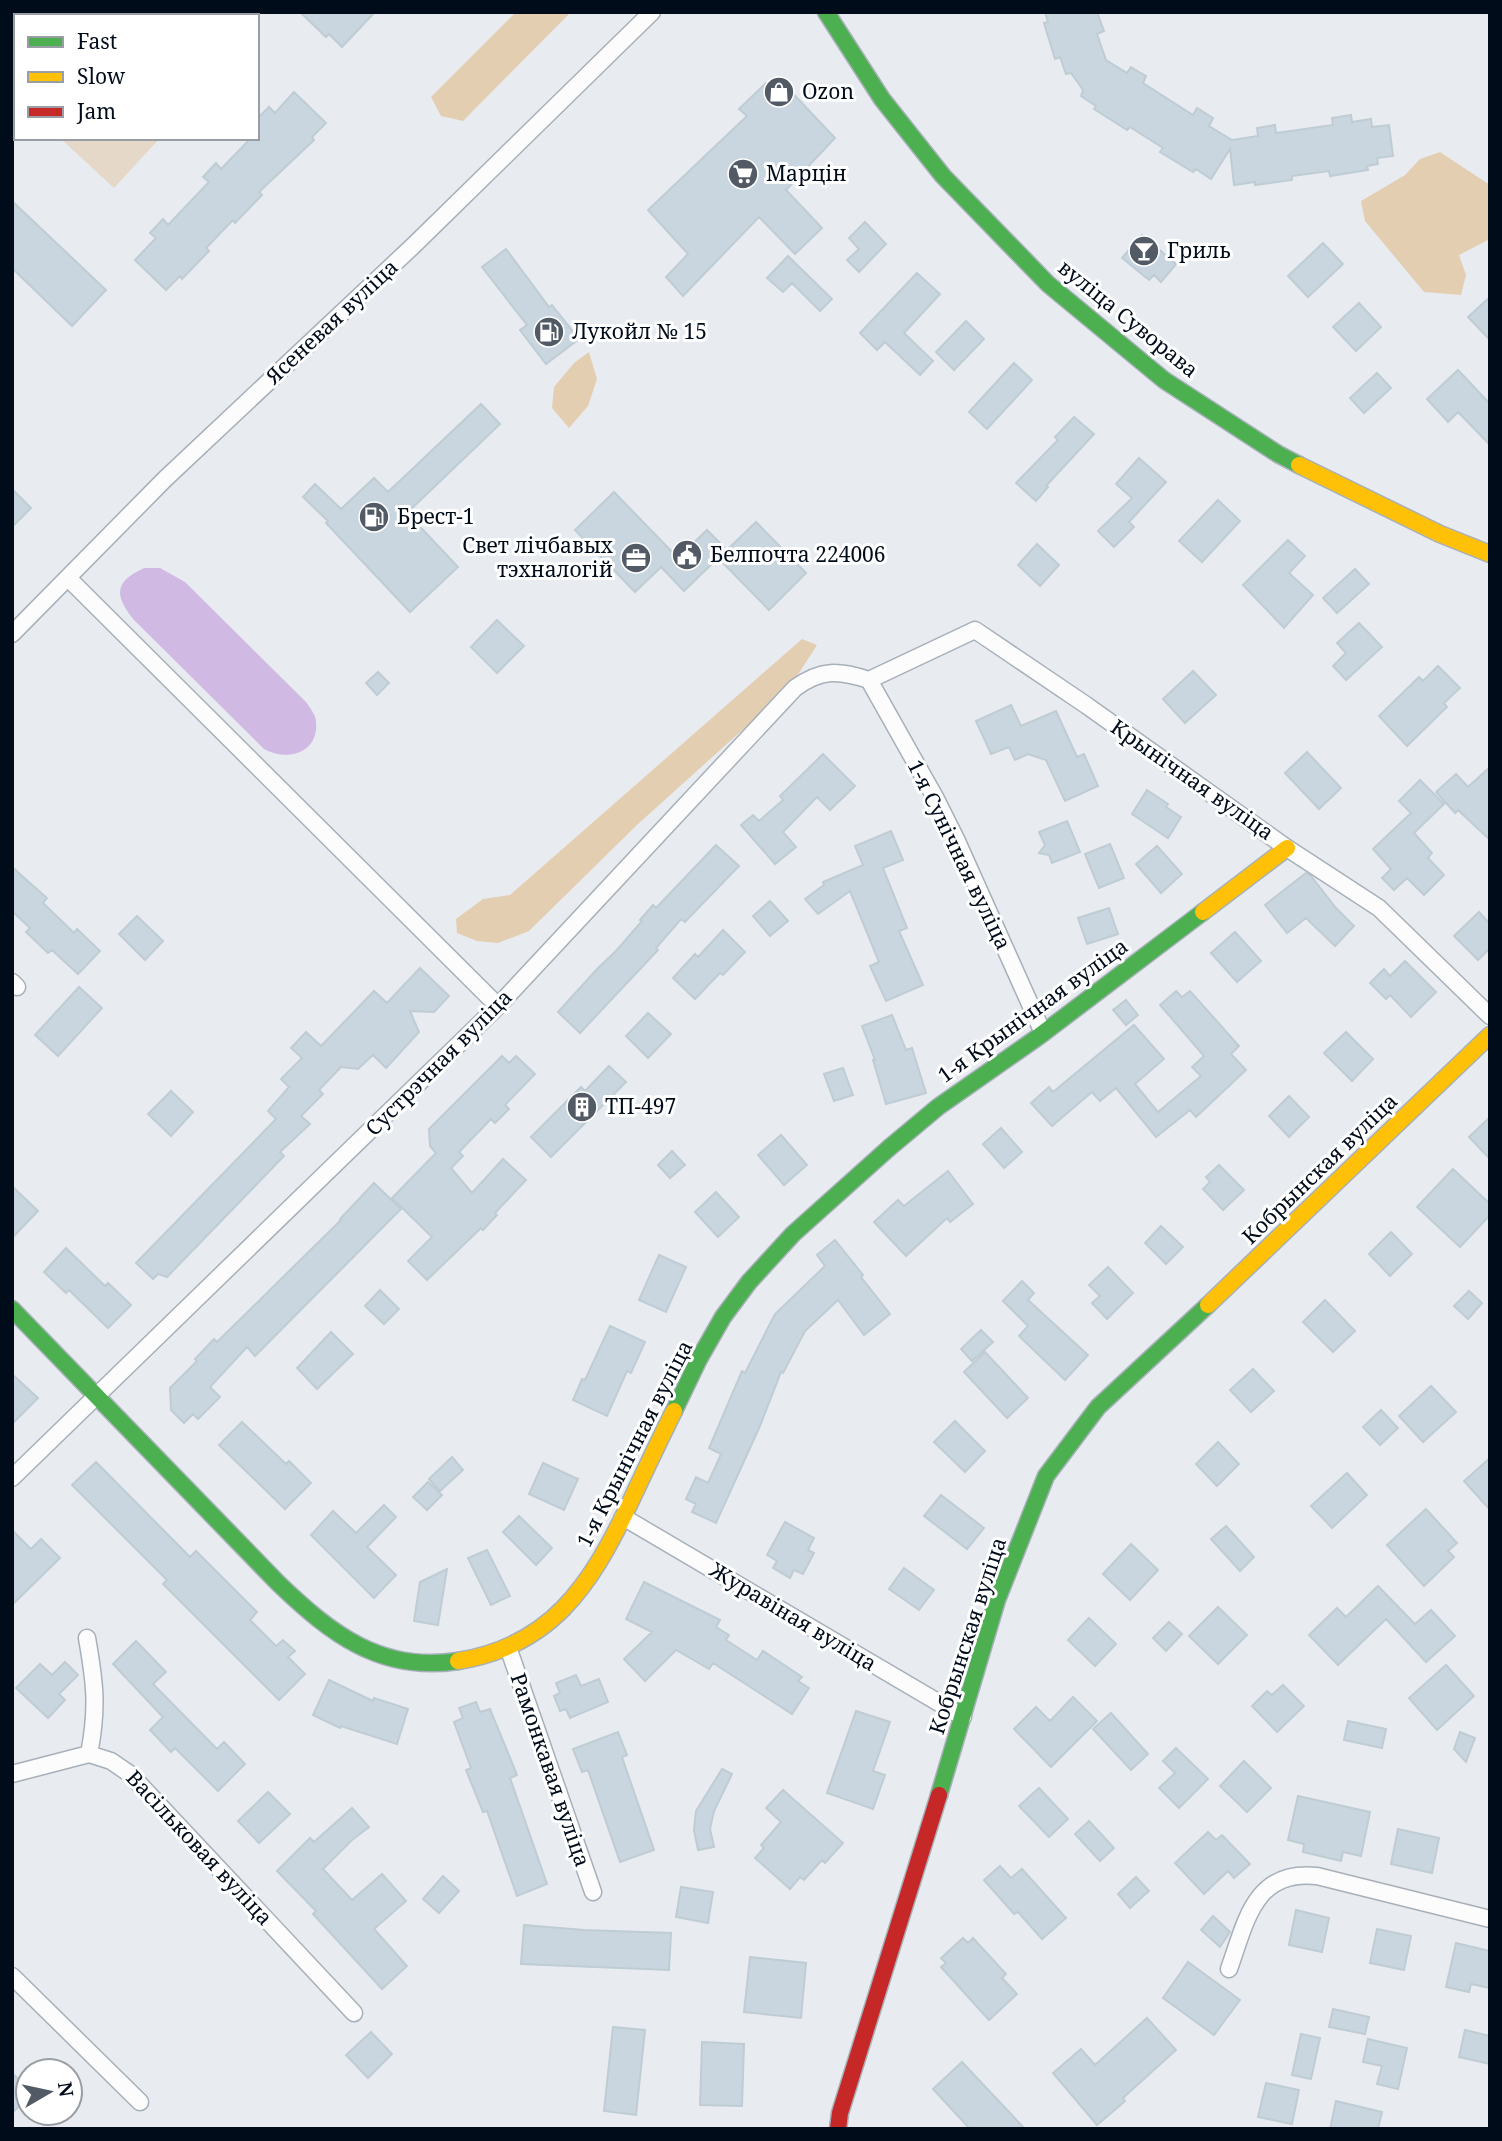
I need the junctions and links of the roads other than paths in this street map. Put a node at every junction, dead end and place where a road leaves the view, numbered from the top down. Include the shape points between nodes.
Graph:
1 (652, 12) edge
2 (826, 12) edge
3 (1490, 554) edge
4 (68, 578) junction
5 (12, 634) edge
6 (869, 680) junction
7 (1287, 848) junction
8 (498, 1006) junction
9 (1490, 1016) edge
10 (1043, 1033) junction
11 (1490, 1035) edge
12 (12, 1309) edge
13 (98, 1396) junction
14 (12, 1479) edge
15 (623, 1517) junction
16 (87, 1638) dead end
17 (508, 1647) junction
18 (963, 1717) junction
19 (89, 1754) junction
20 (12, 1774) edge
21 (593, 1892) dead end
22 (1490, 1919) edge
23 (1229, 1969) dead end
24 (12, 1976) edge
25 (354, 2013) dead end
26 (140, 2102) dead end
27 (838, 2129) edge

1 - 4 street, Ясеневая вуліца
2 - 3 street, вуліца Суворава via 882,99 943,176 1048,284 1164,380 1278,454
4 - 5 street, Ясеневая вуліца
4 - 8 street
6 - 7 street, Крынічная вуліца via 975,630
6 - 8 street, Сустрэчная вуліца via 833,672 795,688
6 - 10 street, 1-я Сунічная вуліца via 951,829
7 - 9 street, Крынічная вуліца via 1379,908
7 - 10 street, 1-я Крынічная вуліца
8 - 13 street, Сустрэчная вуліца
10 - 15 street, 1-я Крынічная вуліца via 905,1134 761,1265 704,1351
11 - 18 street, Кобрынская вуліца via 1078,1431 1046,1476 1026,1525 997,1600
12 - 13 street, 1-я Крынічная вуліца
13 - 14 street, Сустрэчная вуліца
13 - 17 street, 1-я Крынічная вуліца via 299,1605 342,1639 387,1659 412,1664 458,1662
15 - 17 street, 1-я Крынічная вуліца via 578,1595 546,1626
15 - 18 street, Журавіная вуліца
16 - 19 street via 96,1692
17 - 21 street, Рамонкавая вуліца
18 - 27 street, Кобрынская вуліца
19 - 20 street
19 - 25 street, Васільковая вуліца via 130,1774
22 - 23 street via 1317,1876 1294,1875 1272,1884 1255,1901
24 - 26 street

